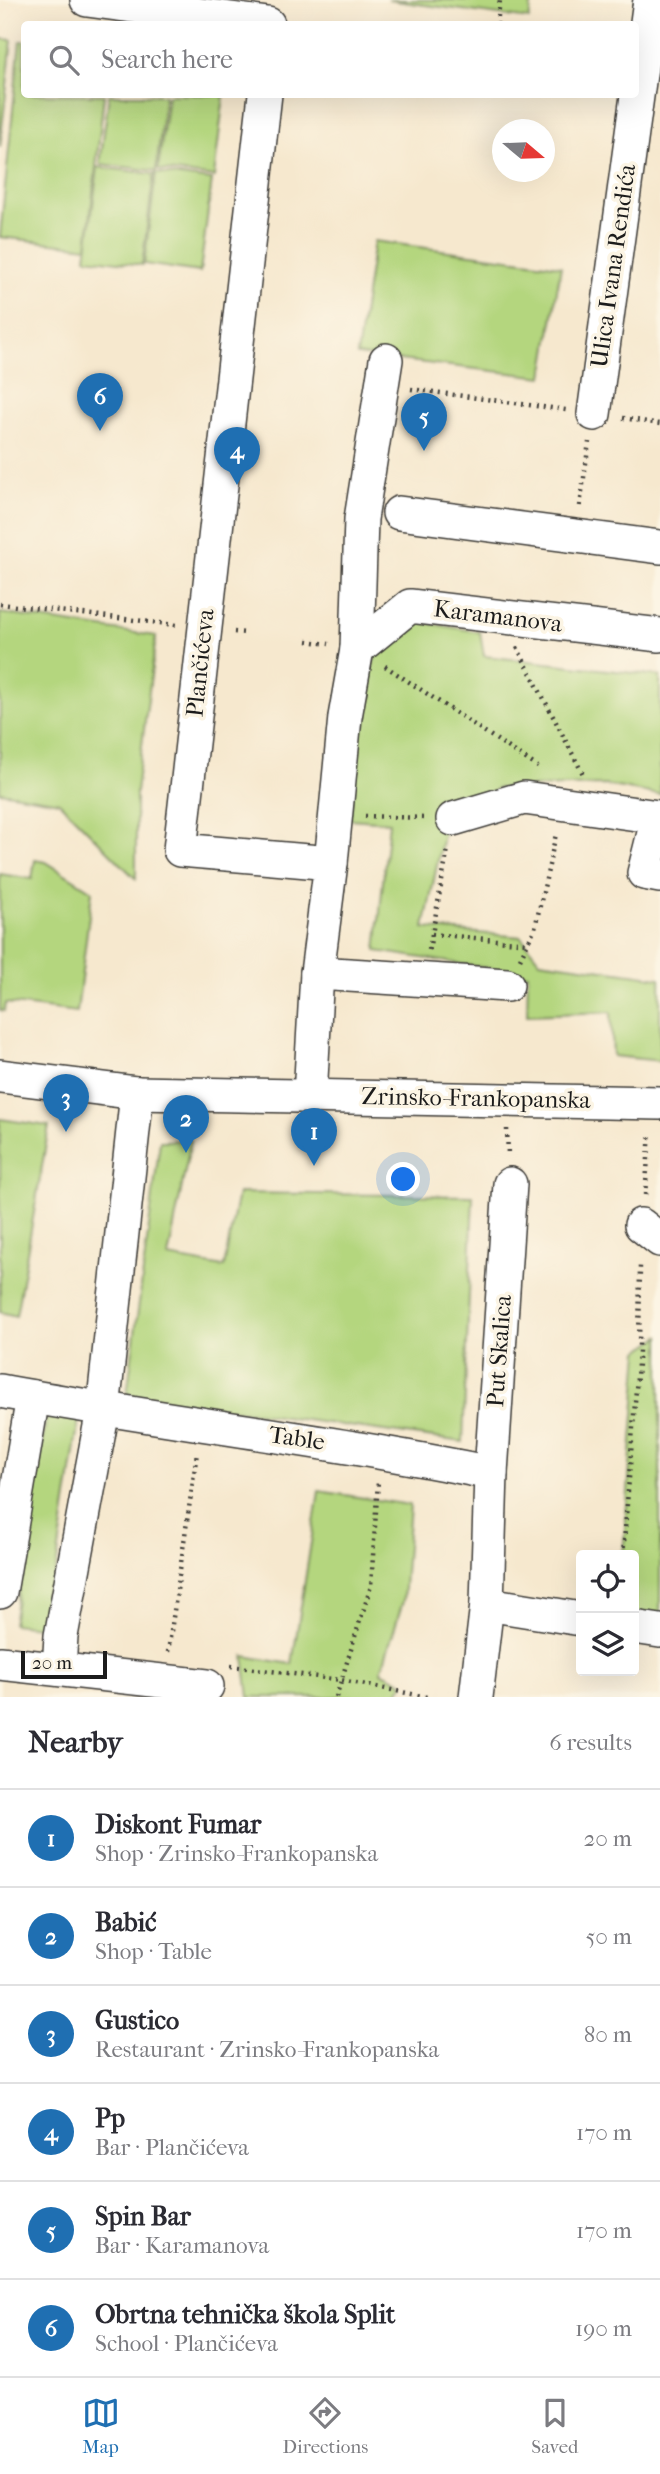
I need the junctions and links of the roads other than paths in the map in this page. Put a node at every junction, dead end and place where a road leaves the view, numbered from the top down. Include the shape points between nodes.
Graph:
1 (87, 0) edge
2 (650, 0) edge
3 (245, 21) edge
4 (639, 65) edge
5 (265, 98) edge
6 (634, 98) edge
7 (384, 372) road end
8 (594, 414) road end
9 (399, 513) dead end
10 (660, 547) edge
11 (660, 635) edge
12 (357, 649) junction
13 (453, 819) road end
14 (331, 863) junction
15 (660, 876) edge
16 (317, 972) junction
17 (507, 985) road end
18 (0, 1076) edge
19 (137, 1093) junction
20 (310, 1096) junction
21 (656, 1102) edge
22 (510, 1184) road end
23 (0, 1391) edge
24 (33, 1397) junction
25 (103, 1410) junction
26 (491, 1473) junction
27 (0, 1592) edge
28 (487, 1604) junction
29 (576, 1618) edge
30 (639, 1628) edge
31 (660, 1631) edge
32 (0, 1664) edge
33 (59, 1670) junction
34 (207, 1686) road end
35 (476, 1697) edge

1 - 3 street
2 - 4 street, Ulica Ivana Rendića
5 - 14 street, Plančićeva via 180,850
6 - 8 street, Ulica Ivana Rendića
7 - 12 street via 361,519
9 - 10 street
11 - 12 street, Karamanova via 410,606
12 - 14 street via 345,717
13 - 15 street via 524,798 658,817 644,873
14 - 16 street
16 - 17 street
16 - 20 street
18 - 19 street, Zrinsko-Frankopanska
19 - 20 street, Zrinsko-Frankopanska
19 - 25 street
20 - 21 street, Zrinsko-Frankopanska
22 - 26 street, Put Skalica
23 - 24 street, Table
24 - 25 street, Table
24 - 27 street
25 - 26 street, Table
25 - 33 street via 61,1636
26 - 28 street, Put Skalica
28 - 29 street
28 - 35 street, Put Skalica
30 - 31 street
32 - 33 street
33 - 34 street

